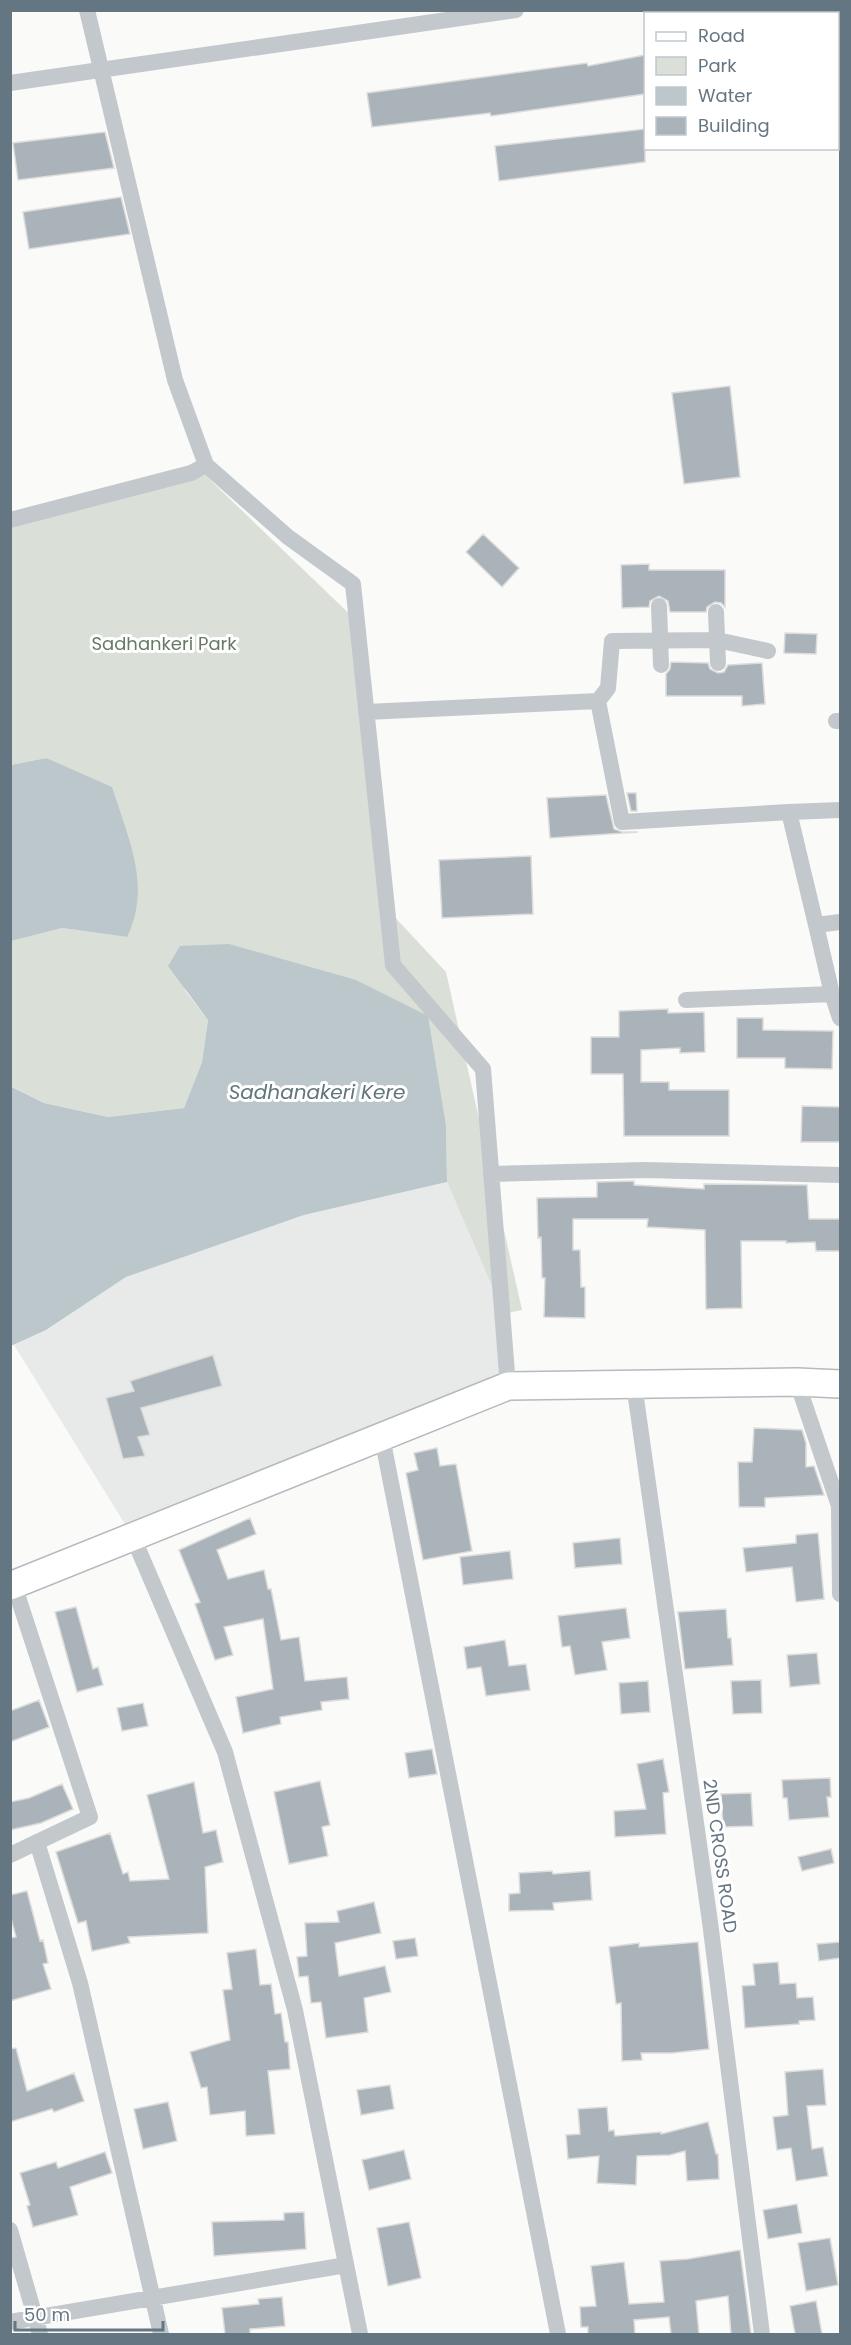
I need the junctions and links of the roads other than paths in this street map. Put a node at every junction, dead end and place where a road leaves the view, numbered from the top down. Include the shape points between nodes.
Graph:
1 (87, 10) edge
2 (516, 10) edge
3 (102, 70) junction
4 (10, 83) edge
5 (206, 465) junction
6 (10, 520) edge
7 (659, 606) dead end
8 (716, 612) dead end
9 (717, 640) junction
10 (660, 641) junction
11 (768, 651) dead end
12 (718, 663) dead end
13 (661, 665) dead end
14 (598, 701) junction
15 (366, 712) junction
16 (840, 810) edge
17 (789, 812) junction
18 (840, 922) edge
19 (816, 925) junction
20 (832, 994) junction
21 (686, 1000) dead end
22 (840, 1018) edge
23 (491, 1174) junction
24 (840, 1175) edge
25 (797, 1382) junction
26 (634, 1384) junction
27 (840, 1384) edge
28 (508, 1386) junction
29 (382, 1437) junction
30 (133, 1537) junction
31 (12, 1585) edge
32 (840, 1594) edge
33 (37, 1842) junction
34 (10, 1855) edge
35 (10, 2230) edge
36 (346, 2265) junction
37 (153, 2298) junction
38 (10, 2322) edge
39 (39, 2326) edge
40 (161, 2334) edge
41 (360, 2334) edge
42 (558, 2334) edge
43 (762, 2334) edge

1 - 3 street
2 - 3 street
3 - 4 street
3 - 5 street via 175,380
5 - 6 street via 191,473
5 - 15 street via 288,537 353,584
7 - 10 street
8 - 9 street
9 - 10 street
9 - 11 street
9 - 12 street
10 - 13 street
10 - 14 street via 612,641 608,688
14 - 15 street
14 - 17 street via 622,822
15 - 23 street via 393,964 483,1069
16 - 17 street
17 - 19 street
18 - 19 street
19 - 20 street
20 - 21 street
20 - 22 street
23 - 24 street via 645,1170
23 - 28 street
25 - 26 main road
25 - 27 main road
25 - 32 street via 839,1506
26 - 28 main road
26 - 43 street, 2ND CROSS ROAD via 710,1923
28 - 29 main road
29 - 30 main road
29 - 42 street
30 - 31 main road
30 - 36 street via 225,1752 295,2010
31 - 33 street via 90,1816
33 - 34 street
33 - 37 street via 80,1983
35 - 39 street
36 - 37 street
36 - 41 street
37 - 39 street
37 - 40 street
38 - 39 street

